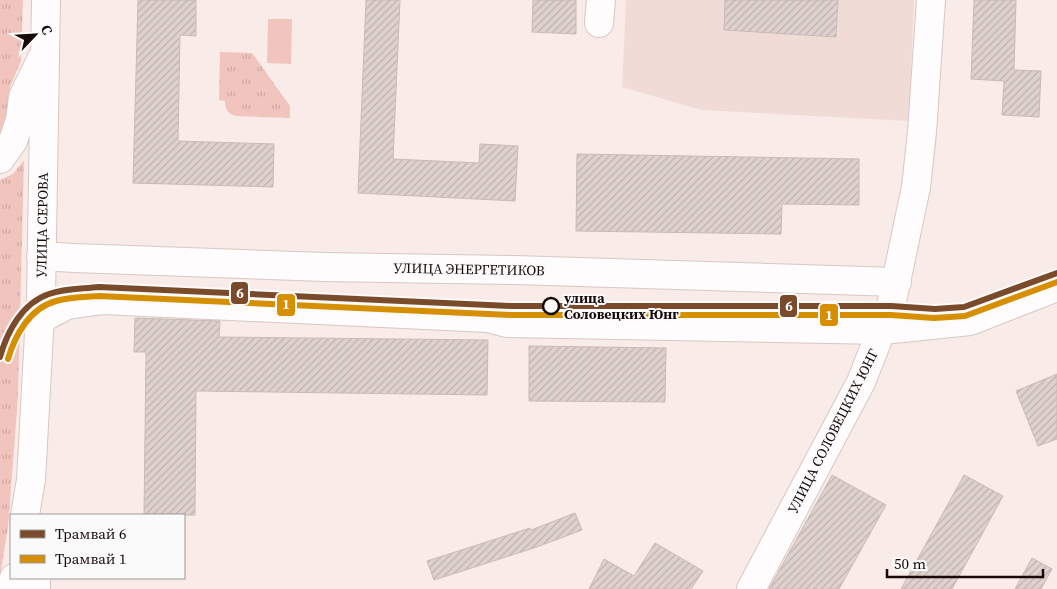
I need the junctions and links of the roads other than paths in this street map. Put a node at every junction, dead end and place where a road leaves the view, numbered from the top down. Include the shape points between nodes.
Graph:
1 (46, 0) edge
2 (930, 0) edge
3 (46, 49) junction
4 (0, 159) edge
5 (41, 256) junction
6 (897, 282) junction
7 (1057, 287) edge
8 (39, 320) junction
9 (882, 330) junction
10 (31, 480) junction
11 (25, 514) edge
12 (33, 514) edge
13 (751, 589) edge

1 - 3 street, УЛИЦА СЕРОВА
2 - 6 street, УЛИЦА СОЛОВЕЦКИХ ЮНГ via 916,188
3 - 4 street via 23,98 13,141
3 - 5 street, УЛИЦА СЕРОВА
5 - 6 street, УЛИЦА ЭНЕРГЕТИКОВ
5 - 8 street, УЛИЦА СЕРОВА
6 - 9 street, УЛИЦА СОЛОВЕЦКИХ ЮНГ
7 - 9 street via 970,321
8 - 9 street via 67,305 103,300 488,318 507,323
8 - 10 street, УЛИЦА СЕРОВА
9 - 13 street, УЛИЦА СОЛОВЕЦКИХ ЮНГ via 861,382
10 - 11 street, УЛИЦА СЕРОВА
10 - 12 street, УЛИЦА СЕРОВА

